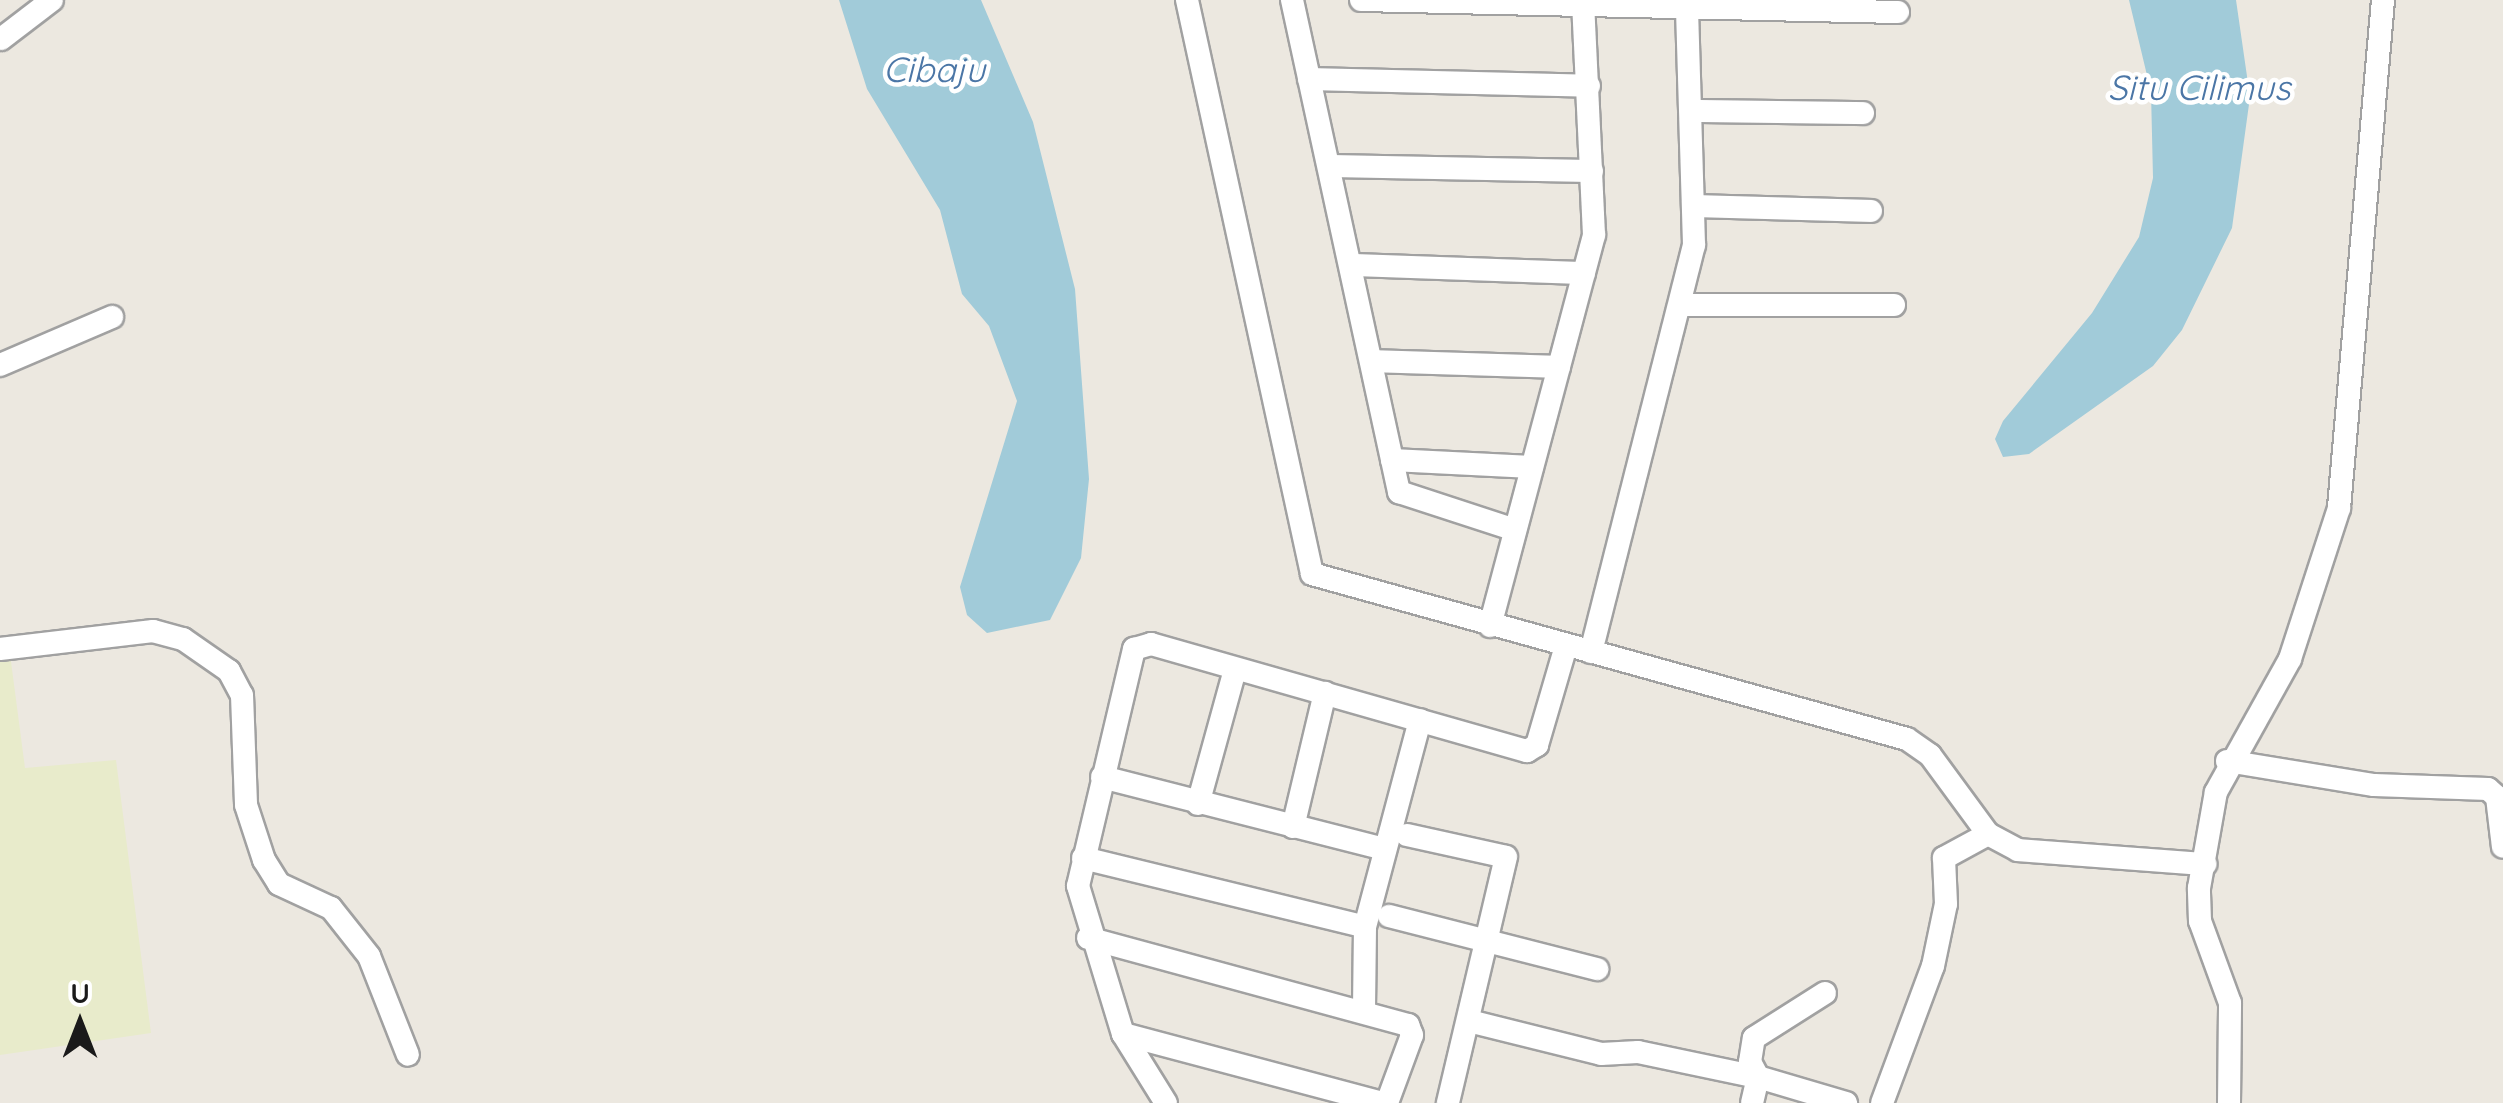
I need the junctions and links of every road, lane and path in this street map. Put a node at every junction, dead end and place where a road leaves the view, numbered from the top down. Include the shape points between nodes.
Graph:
1 (52, 0) edge
2 (1186, 0) edge
3 (1292, 0) edge
4 (1361, 0) edge
5 (2383, 0) edge
6 (1583, 5) junction
7 (1686, 10) junction
8 (1898, 12) dead end
9 (1, 39) edge
10 (1309, 79) junction
11 (1589, 86) junction
12 (1692, 110) junction
13 (1862, 113) dead end
14 (1329, 166) junction
15 (1592, 171) junction
16 (1696, 206) junction
17 (1871, 210) dead end
18 (1351, 265) junction
19 (1584, 273) junction
20 (1682, 305) junction
21 (1894, 305) dead end
22 (112, 316) dead end
23 (1372, 361) junction
24 (0, 365) edge
25 (1559, 367) junction
26 (1392, 460) junction
27 (1532, 467) junction
28 (1515, 530) junction
29 (1490, 626) junction
30 (1566, 646) junction
31 (0, 649) edge
32 (1591, 652) junction
33 (1236, 670) junction
34 (1325, 693) junction
35 (1420, 720) junction
36 (2227, 761) junction
37 (1102, 777) junction
38 (1198, 804) junction
39 (1293, 828) junction
40 (1988, 834) junction
41 (1406, 835) dead end
42 (2503, 847) edge
43 (1385, 849) junction
44 (1083, 858) junction
45 (2205, 864) junction
46 (1389, 916) dead end
47 (1365, 928) junction
48 (1088, 938) junction
49 (1489, 940) junction
50 (1597, 969) dead end
51 (1825, 993) dead end
52 (1364, 1008) junction
53 (1472, 1022) junction
54 (1123, 1034) junction
55 (408, 1055) dead end
56 (1758, 1077) junction
57 (1454, 1102) edge
58 (1166, 1103) edge
59 (1385, 1103) edge
60 (1752, 1103) edge
61 (1846, 1103) edge
62 (1882, 1103) edge
63 (2229, 1103) edge

1 - 9 street
2 - 29 street via 1312,574
3 - 10 street
4 - 6 street
5 - 36 street via 2338,508 2290,659
6 - 7 street
6 - 11 street
7 - 8 street
7 - 12 street
10 - 11 street
10 - 14 street
11 - 15 street
12 - 13 street
12 - 16 street
14 - 15 street
14 - 18 street
15 - 19 street via 1594,236
16 - 17 street
16 - 20 street
18 - 19 street
18 - 23 street
19 - 25 street
20 - 21 street
20 - 32 street
22 - 24 street
23 - 25 street
23 - 26 street
25 - 27 street
26 - 27 street
26 - 28 street via 1399,492 1409,498
27 - 28 street
28 - 29 street
29 - 30 street
30 - 32 street
30 - 35 street via 1537,744 1527,751
31 - 55 street via 152,631 183,638 229,671 242,695 246,805 264,860 278,884 331,908 369,956
32 - 40 street via 1907,739 1930,755
33 - 34 street
33 - 37 street via 1151,644 1134,648
33 - 38 street
34 - 35 street
34 - 39 street
35 - 43 street
36 - 42 street via 2374,785 2488,790 2497,797
36 - 45 street
37 - 38 street
37 - 44 street
38 - 39 street
39 - 43 street
40 - 45 street via 2055,858
40 - 62 street via 1944,858 1946,904 1933,966
41 - 49 street via 1506,857
43 - 47 street
44 - 47 street
44 - 48 street via 1078,886
45 - 63 street via 2200,920 2230,1004
46 - 49 street
47 - 52 street
48 - 52 street
48 - 54 street
49 - 50 street
49 - 53 street
51 - 56 street via 1754,1038
52 - 59 street via 1408,1025 1412,1035
53 - 56 street via 1600,1054 1655,1055
53 - 57 street
54 - 58 street
54 - 59 street
56 - 60 street
56 - 61 street

